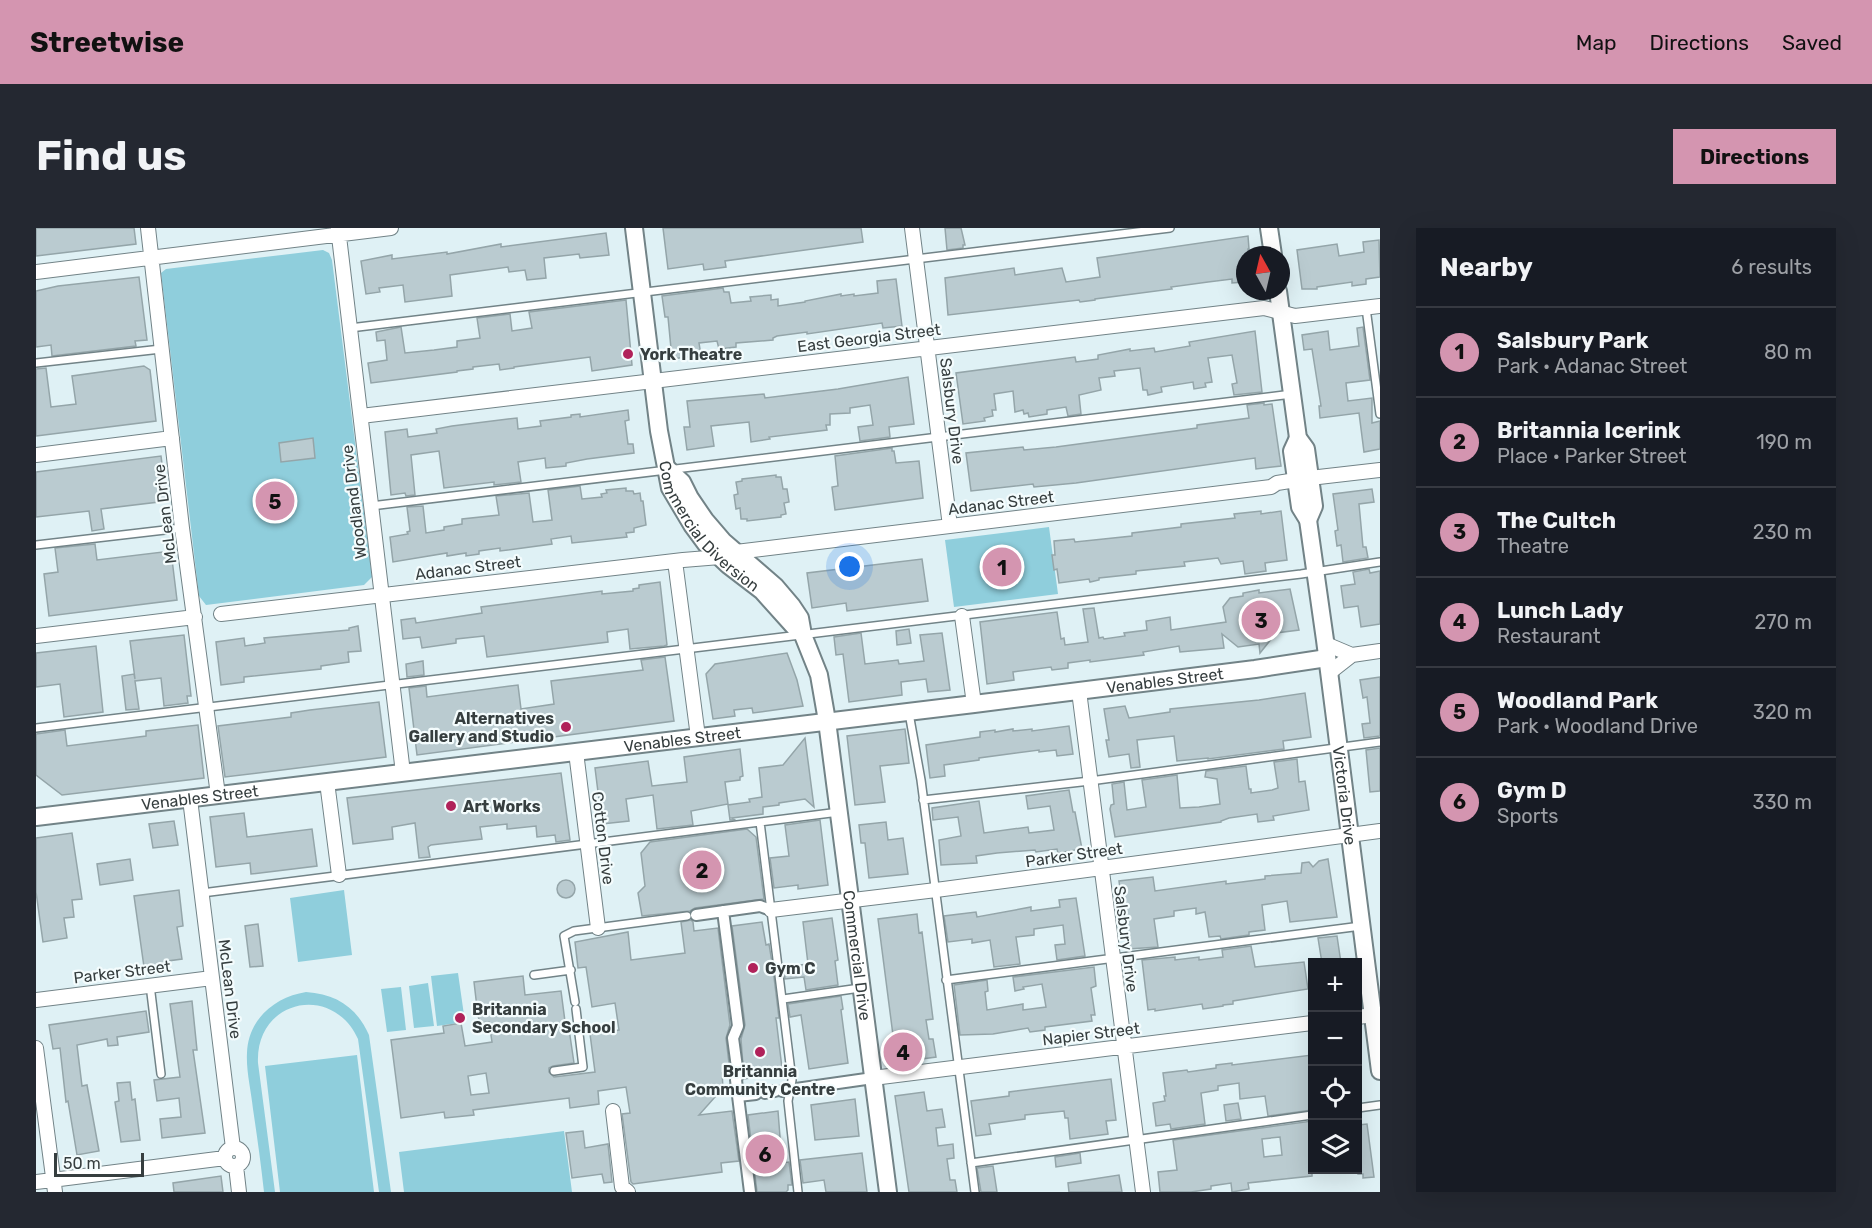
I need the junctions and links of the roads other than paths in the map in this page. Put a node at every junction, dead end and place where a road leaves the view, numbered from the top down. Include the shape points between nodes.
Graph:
1 (148, 228) edge
2 (392, 228) edge
3 (634, 228) edge
4 (912, 228) edge
5 (1170, 228) edge
6 (1269, 228) edge
7 (338, 231) edge
8 (1272, 246) edge
9 (151, 258) junction
10 (916, 258) junction
11 (36, 272) edge
12 (642, 292) junction
13 (1279, 300) edge
14 (1373, 307) edge
15 (1281, 312) junction
16 (350, 328) junction
17 (927, 348) junction
18 (161, 350) junction
19 (36, 363) edge
20 (653, 381) junction
21 (1292, 394) junction
22 (1380, 414) edge
23 (361, 416) junction
24 (938, 436) junction
25 (172, 438) junction
26 (36, 455) edge
27 (668, 469) junction
28 (1380, 470) edge
29 (1301, 482) junction
30 (371, 506) junction
31 (950, 526) junction
32 (182, 528) junction
33 (36, 545) edge
34 (728, 555) junction
35 (675, 561) junction
36 (1376, 563) edge
37 (1316, 572) junction
38 (382, 594) junction
39 (221, 614) dead end
40 (962, 616) junction
41 (195, 617) junction
42 (803, 635) junction
43 (36, 636) edge
44 (687, 649) junction
45 (1380, 651) edge
46 (1352, 655) junction
47 (1328, 659) junction
48 (393, 686) junction
49 (1079, 691) junction
50 (974, 704) junction
51 (207, 708) junction
52 (909, 711) junction
53 (827, 721) junction
54 (36, 728) edge
55 (698, 737) junction
56 (1380, 742) edge
57 (1338, 747) junction
58 (576, 752) junction
59 (403, 773) junction
60 (1090, 781) junction
61 (327, 782) junction
62 (218, 795) junction
63 (190, 799) junction
64 (923, 800) junction
65 (838, 812) junction
66 (36, 817) edge
67 (760, 822) junction
68 (1380, 831) edge
69 (1349, 834) junction
70 (587, 844) junction
71 (1101, 868) junction
72 (339, 875) junction
73 (936, 890) junction
74 (202, 893) junction
75 (850, 901) junction
76 (771, 910) junction
77 (723, 912) junction
78 (692, 915) joint
79 (1361, 926) junction
80 (598, 928) junction
81 (1112, 958) junction
82 (571, 970) junction
83 (534, 975) dead end
84 (213, 978) junction
85 (946, 980) junction
86 (150, 985) junction
87 (862, 988) junction
88 (783, 999) junction
89 (36, 1000) edge
90 (1370, 1015) edge
91 (1308, 1023) edge
92 (1124, 1046) junction
93 (36, 1047) edge
94 (958, 1067) junction
95 (554, 1071) dead end
96 (1380, 1071) edge
97 (161, 1074) dead end
98 (873, 1078) junction
99 (774, 1092) junction
100 (738, 1096) junction
101 (1380, 1106) edge
102 (1362, 1108) edge
103 (613, 1111) dead end
104 (1308, 1116) edge
105 (1136, 1141) junction
106 (231, 1157) junction
107 (970, 1163) junction
108 (36, 1182) edge
109 (54, 1186) edge
110 (239, 1192) edge
111 (628, 1192) edge
112 (750, 1192) edge
113 (798, 1192) edge
114 (888, 1192) edge
115 (975, 1192) edge
116 (1143, 1192) edge

1 - 9 street, McLean Drive
2 - 7 street
3 - 12 street
4 - 10 street, Salsbury Drive
5 - 10 lane
6 - 8 street
7 - 9 street
7 - 16 street, Woodland Drive
9 - 11 street
9 - 18 street, McLean Drive
10 - 12 lane
10 - 17 street, Salsbury Drive
12 - 16 lane
12 - 20 street
13 - 15 street, Victoria Drive
14 - 15 street, East Georgia Street via 1296,316
14 - 22 lane
15 - 17 street, East Georgia Street via 1264,308
15 - 21 street, Victoria Drive
16 - 23 street, Woodland Drive
17 - 20 street, East Georgia Street
17 - 24 street, Salsbury Drive
18 - 19 lane
18 - 25 street, McLean Drive
20 - 23 street, East Georgia Street
20 - 27 street
21 - 24 lane
21 - 29 street, Victoria Drive via 1298,438 1292,451
23 - 30 street, Woodland Drive
24 - 27 lane
24 - 31 street, Salsbury Drive
25 - 26 street
25 - 32 street, McLean Drive
27 - 30 lane
27 - 34 street, Commercial Diversion via 670,488 700,537
28 - 29 street, Adanac Street
29 - 31 street, Adanac Street
29 - 37 street, Victoria Drive via 1314,506 1308,520
30 - 38 street, Woodland Drive
31 - 34 street, Adanac Street
32 - 33 lane
32 - 41 street, McLean Drive
34 - 35 street, Adanac Street
34 - 42 street, Commercial Diversion
35 - 38 street, Adanac Street
35 - 44 street
36 - 37 lane
37 - 40 lane
37 - 47 street, Victoria Drive
38 - 39 street, Adanac Street
38 - 48 street, Woodland Drive
40 - 42 lane
40 - 50 street
41 - 43 street
41 - 51 street, McLean Drive
42 - 44 lane
42 - 53 street, Commercial Diversion via 819,675
44 - 48 lane
44 - 55 street
45 - 46 street, Venables Street
46 - 47 street, Venables Street
46 - 47 street
47 - 49 street, Venables Street
47 - 57 street, Victoria Drive
48 - 51 lane
48 - 59 street, Woodland Drive
49 - 50 street, Venables Street
49 - 60 street, Salsbury Drive
50 - 52 street, Venables Street
51 - 54 lane
51 - 62 street, McLean Drive
52 - 53 street, Venables Street
52 - 64 lane
53 - 55 street, Venables Street
53 - 65 street, Commercial Drive
55 - 58 street, Venables Street
56 - 57 lane
57 - 60 lane
57 - 69 street, Victoria Drive
58 - 59 street, Venables Street
58 - 70 street, Cotton Drive
59 - 61 street, Venables Street
60 - 64 lane
60 - 71 street, Salsbury Drive
61 - 62 street, Venables Street
61 - 72 street
62 - 63 street, Venables Street
63 - 66 street, Venables Street
63 - 74 street, McLean Drive
64 - 73 lane
65 - 67 lane
65 - 75 street, Commercial Drive
67 - 70 lane
67 - 76 lane
68 - 69 street, Parker Street
69 - 71 street, Parker Street
69 - 79 street, Victoria Drive
70 - 72 lane
70 - 80 street, Cotton Drive
71 - 73 street, Parker Street
71 - 81 street, Salsbury Drive
72 - 74 lane
73 - 75 street, Parker Street
73 - 85 lane
74 - 84 street, McLean Drive
75 - 76 street, Parker Street
75 - 87 street, Commercial Drive
76 - 77 street via 760,906
76 - 88 lane
77 - 78 street
77 - 100 street via 738,1026 733,1038
78 - 80 lane
79 - 81 lane
79 - 90 street, Victoria Drive
80 - 82 lane via 564,936
81 - 85 lane
81 - 92 street, Salsbury Drive
82 - 83 lane
82 - 95 lane via 584,1067
84 - 86 street, Parker Street
84 - 106 street, McLean Drive
85 - 94 lane
86 - 89 street, Parker Street
86 - 97 lane
87 - 88 lane
87 - 98 street, Commercial Drive
88 - 99 lane via 792,1080
90 - 96 street, Victoria Drive
91 - 92 street, Napier Street
92 - 94 street, Napier Street
92 - 105 street, Salsbury Drive
93 - 109 street
94 - 98 street, Napier Street
94 - 107 lane
98 - 99 street
98 - 114 street, Commercial Drive
99 - 100 street
99 - 113 lane via 788,1101
100 - 112 street
101 - 102 lane
103 - 111 street via 622,1187
104 - 105 lane
105 - 107 lane
105 - 116 street, Salsbury Drive
106 - 109 street
106 - 110 street, McLean Drive
107 - 115 lane
108 - 109 street

